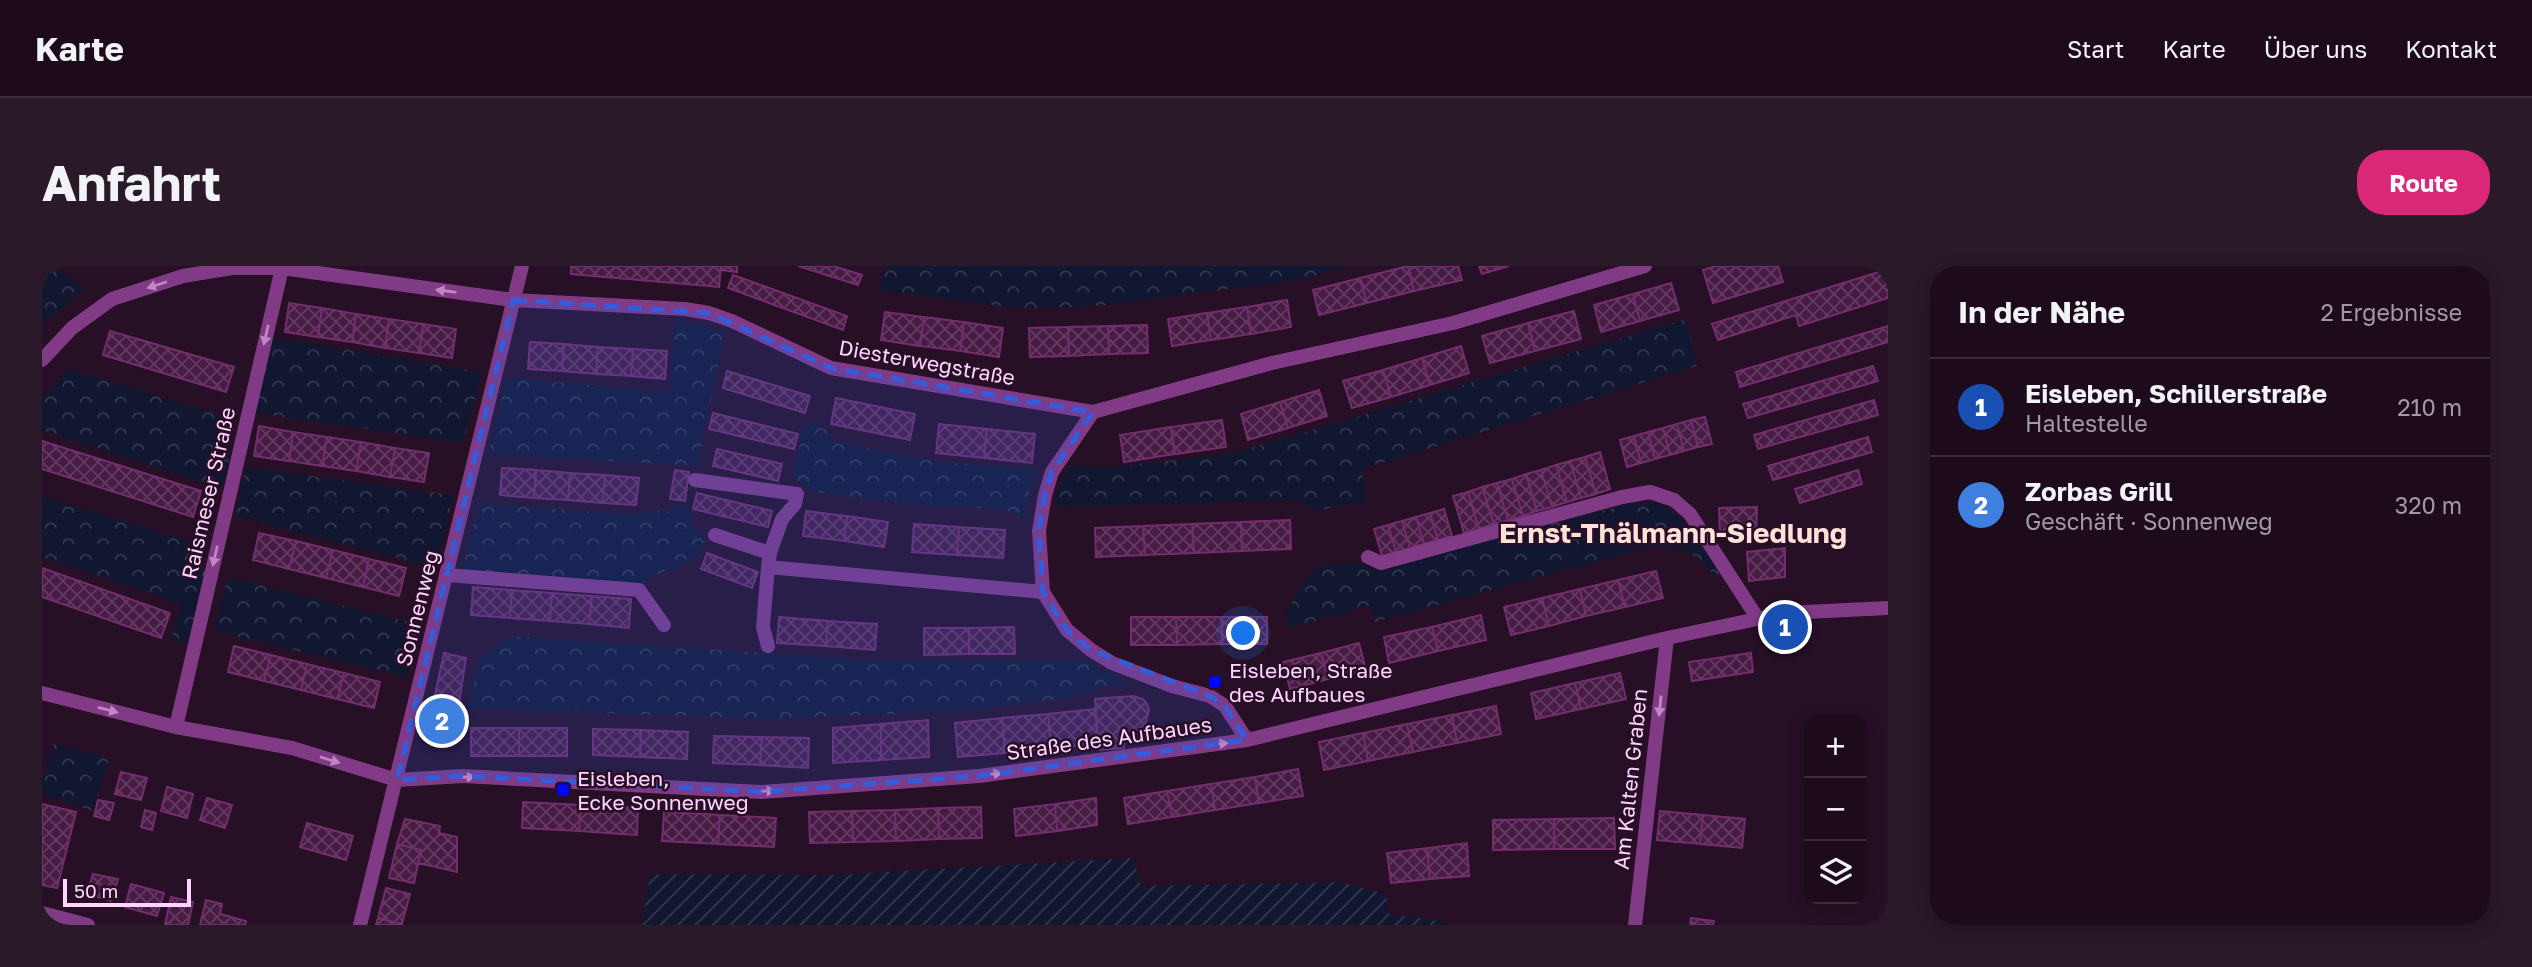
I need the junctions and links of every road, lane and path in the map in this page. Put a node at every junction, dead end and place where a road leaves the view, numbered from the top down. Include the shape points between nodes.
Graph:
1 (522, 266) edge
2 (1644, 266) edge
3 (292, 268) edge
4 (513, 300) junction
5 (42, 360) edge
6 (1093, 412) junction
7 (695, 480) dead end
8 (715, 535) dead end
9 (1368, 557) dead end
10 (769, 560) junction
11 (447, 575) junction
12 (1043, 592) junction
13 (1888, 608) edge
14 (1758, 619) junction
15 (664, 625) dead end
16 (1667, 638) junction
17 (768, 646) dead end
18 (42, 693) edge
19 (176, 727) junction
20 (1247, 740) junction
21 (397, 780) junction
22 (42, 914) edge
23 (88, 925) edge
24 (360, 925) edge
25 (1635, 925) edge

1 - 4 street, Sonnenweg
2 - 6 street, Diesterwegstraße via 1453,323 1272,363
4 -> 3 street
3 -> 5 street via 232,268 183,276 112,299 72,328
3 -> 19 street, Raismeser Straße
4 - 6 street, Diesterwegstraße via 709,313 831,368
4 - 11 street, Sonnenweg
6 - 12 street via 1052,472 1045,495 1039,531
7 - 10 street via 797,494 782,519
8 - 10 street
9 - 14 street via 1381,563 1650,492 1674,500 1690,514
10 - 12 street
10 - 17 street via 762,626
11 - 15 street via 639,590
11 - 21 street, Sonnenweg
12 - 20 street via 1068,630 1091,650 1112,663 1210,696 1225,706
13 - 14 street, Straße des Aufbaues via 1786,613
14 - 16 street, Straße des Aufbaues
16 - 20 street, Straße des Aufbaues
16 -> 25 street, Am Kalten Graben
18 -> 19 street
19 -> 21 street via 292,748
21 -> 20 street, Straße des Aufbaues via 463,776 761,792 979,776
21 - 24 street, Sonnenweg
22 - 23 street

